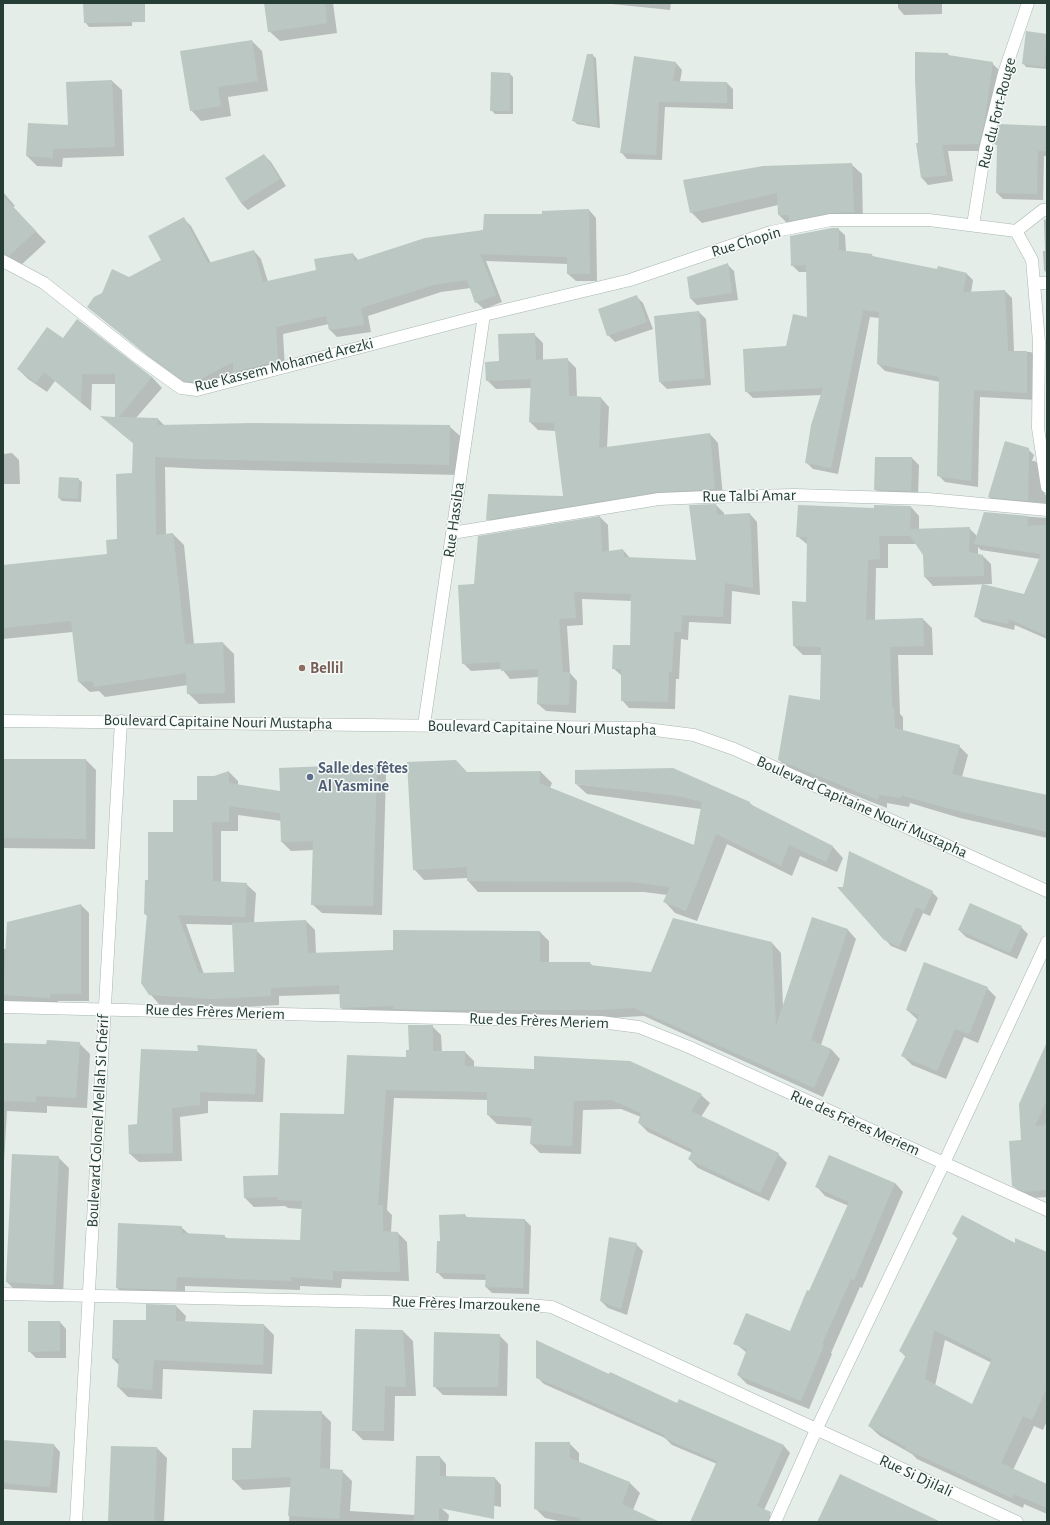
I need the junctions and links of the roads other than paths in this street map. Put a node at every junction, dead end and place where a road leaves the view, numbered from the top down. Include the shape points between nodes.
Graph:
1 (1028, 3) edge
2 (1047, 210) edge
3 (973, 225) junction
4 (1016, 231) junction
5 (3, 261) edge
6 (1034, 282) junction
7 (1047, 283) edge
8 (484, 315) junction
9 (1047, 487) edge
10 (1047, 510) edge
11 (452, 533) junction
12 (3, 721) edge
13 (120, 721) junction
14 (424, 725) junction
15 (1047, 891) edge
16 (1047, 942) edge
17 (3, 1007) edge
18 (105, 1009) junction
19 (944, 1163) junction
20 (1047, 1210) edge
21 (3, 1294) edge
22 (88, 1296) junction
23 (816, 1430) junction
24 (76, 1522) edge
25 (775, 1522) edge
26 (1017, 1522) edge

1 - 3 street, Rue du Fort-Rouge via 1004,73 985,150
2 - 4 street via 1043,210
3 - 4 street, Rue Chopin
3 - 8 street, Rue Chopin via 929,220 831,220 771,232 630,280
4 - 6 street via 1032,260
5 - 8 street, Rue Kassem Mohamed Arezki via 44,282 135,355 182,388 196,390
6 - 7 street
6 - 9 street via 1040,363 1038,428
8 - 11 street, Rue Hassiba
10 - 11 street, Rue Talbi Amar via 928,499 795,495 708,497 660,499
11 - 14 street, Rue Hassiba
12 - 13 street, Boulevard Capitaine Nouri Mustapha
13 - 14 street, Boulevard Capitaine Nouri Mustapha
13 - 18 street, Boulevard Colonel Mellah Si Chérif
14 - 15 street, Boulevard Capitaine Nouri Mustapha via 639,728 694,735 734,749
16 - 19 street
17 - 18 street, Rue des Frères Meriem
18 - 19 street, Rue des Frères Meriem via 601,1022 639,1027 689,1047
18 - 22 street, Boulevard Colonel Mellah Si Chérif
19 - 20 street, Rue des Frères Meriem
19 - 23 street
21 - 22 street, Rue Frères Imarzoukene
22 - 23 street, Rue Frères Imarzoukene via 552,1307
22 - 24 street, Boulevard Colonel Mellah Si Chérif
23 - 25 street
23 - 26 street, Rue Si Djilali

